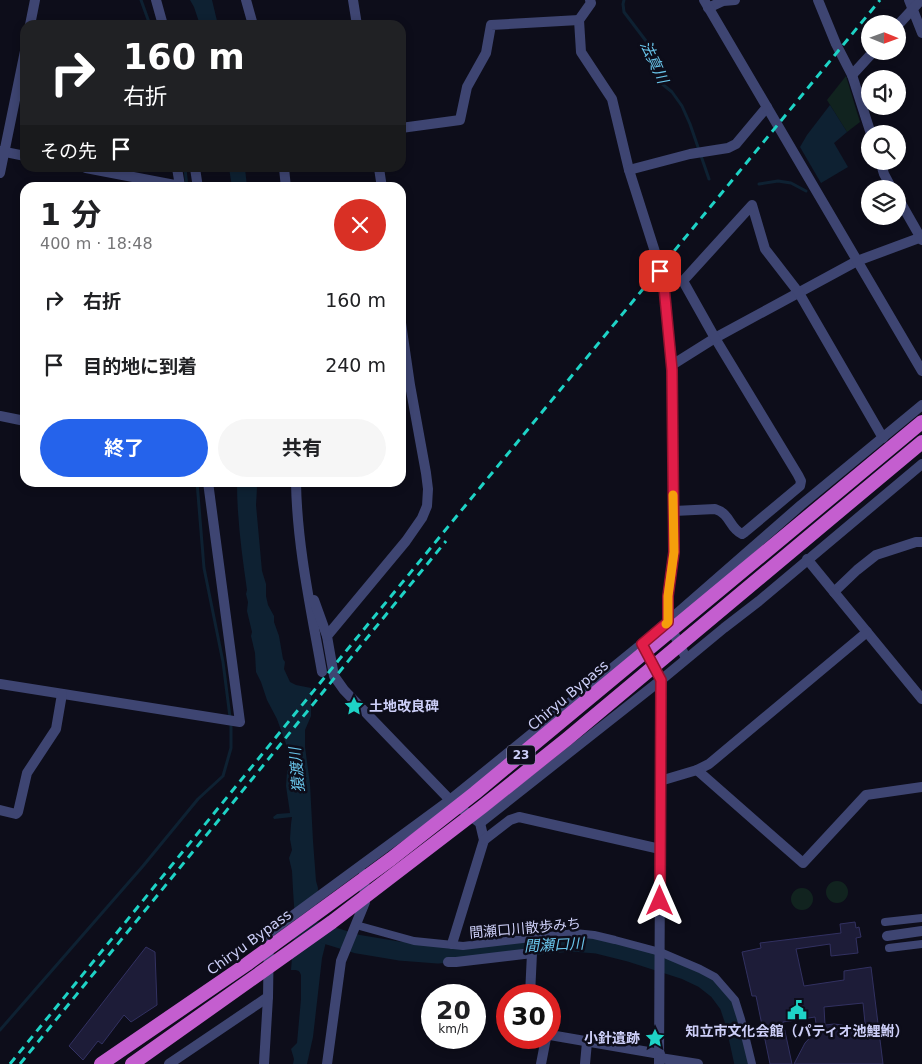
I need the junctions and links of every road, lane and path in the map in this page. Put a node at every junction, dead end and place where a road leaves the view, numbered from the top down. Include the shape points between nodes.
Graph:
1 (35, 0) edge
2 (156, 0) edge
3 (246, 0) edge
4 (353, 0) edge
5 (590, 0) edge
6 (735, 0) edge
7 (818, 0) edge
8 (920, 0) edge
9 (706, 4) edge
10 (911, 4) edge
11 (904, 15) edge
12 (31, 20) edge
13 (162, 20) edge
14 (252, 20) edge
15 (356, 20) edge
16 (579, 20) junction
17 (922, 33) edge
18 (866, 60) edge
19 (20, 73) edge
20 (852, 75) junction
21 (767, 107) junction
22 (868, 125) edge
23 (406, 127) edge
24 (2, 151) edge
25 (20, 155) edge
26 (629, 170) junction
27 (107, 172) edge
28 (0, 173) edge
29 (159, 182) edge
30 (906, 212) edge
31 (921, 238) edge
32 (857, 261) junction
33 (799, 293) junction
34 (715, 338) junction
35 (406, 357) edge
36 (672, 365) junction
37 (922, 371) edge
38 (922, 405) edge
39 (0, 416) edge
40 (20, 420) edge
41 (922, 422) edge
42 (883, 438) junction
43 (922, 442) edge
44 (922, 464) edge
45 (209, 487) edge
46 (296, 487) edge
47 (674, 510) junction
48 (922, 542) edge
49 (808, 559) junction
50 (304, 572) junction
51 (834, 592) junction
52 (668, 622) junction
53 (867, 632) junction
54 (328, 636) junction
55 (642, 644) junction
56 (686, 658) junction
57 (322, 672) dead end
58 (661, 680) junction
59 (0, 684) edge
60 (62, 694) junction
61 (922, 699) edge
62 (697, 770) junction
63 (660, 781) junction
64 (922, 787) edge
65 (450, 800) junction
66 (0, 810) edge
67 (480, 823) junction
68 (484, 840) junction
69 (660, 849) junction
70 (364, 863) junction
71 (922, 918) edge
72 (886, 922) dead end
73 (356, 924) junction
74 (922, 931) edge
75 (887, 936) dead end
76 (452, 944) junction
77 (922, 944) edge
78 (889, 948) dead end
79 (660, 953) junction
80 (448, 962) dead end
81 (531, 984) edge
82 (268, 996) junction
83 (561, 1037) edge
84 (587, 1042) junction
85 (544, 1049) edge
86 (660, 1059) edge
87 (101, 1064) edge
88 (132, 1064) edge
89 (169, 1064) edge
90 (264, 1064) edge
91 (327, 1064) edge
92 (541, 1064) edge
93 (584, 1064) edge
94 (698, 1064) edge
95 (752, 1064) edge

1 - 12 street
2 - 13 street
3 - 14 street
4 - 15 street
5 - 16 street
6 - 9 street
7 - 20 street
8 - 10 street
9 - 21 street
10 - 11 street
10 - 17 street
16 - 23 street via 491,25 486,53 467,87 460,120
16 - 26 street via 581,52 612,99
18 - 20 street
19 - 24 street
20 - 22 street
21 - 26 street via 736,144 728,148
21 - 32 street
24 - 25 street
24 - 28 street
26 - 36 street via 664,287
27 - 29 street
30 - 31 street
31 - 32 street
32 - 33 street
32 - 37 street
33 - 34 street
33 - 34 street via 765,249 752,205 683,281
33 - 42 street
34 - 36 street
34 - 47 street via 798,475 800,486 742,534 722,511
35 - 54 street via 426,473 426,506 406,542
36 - 47 street
38 - 42 street
39 - 40 street
41 - 87 highway, Chiryu Bypass / 23, bridge via 391,859 247,964
42 - 52 street
43 - 88 highway, 23, bridge via 482,807 332,922
44 - 49 street
45 - 60 street via 240,722
46 - 50 street
47 - 52 street
48 - 51 street via 876,555
49 - 51 street
49 - 56 street
50 - 54 street
50 - 57 street
51 - 53 street
52 - 55 street
52 - 56 street
53 - 61 street
53 - 62 street via 709,764
54 - 65 street via 334,676 344,690
55 - 58 street
55 - 65 street
56 - 58 street
58 - 63 street
58 - 67 street
59 - 60 street
60 - 66 street via 56,729 27,773 18,812
62 - 63 street
62 - 64 street via 803,863 866,795
63 - 69 street
65 - 67 street
65 - 70 street
67 - 68 street
68 - 69 street via 519,817
68 - 76 street
69 - 79 street
70 - 73 street via 365,902
70 - 82 street via 269,933
71 - 72 street
73 - 76 street, 間瀬口川散歩みち via 414,941
73 - 91 street via 341,961
74 - 75 street
76 - 79 street, 間瀬口川散歩みち via 463,946 575,933
77 - 78 street
79 - 86 street
79 - 95 street, 間瀬口川散歩みち via 716,977 735,1000
80 - 81 street via 532,953
82 - 89 street
82 - 90 street
83 - 84 street
84 - 86 street
84 - 93 street
85 - 92 street
86 - 94 street

